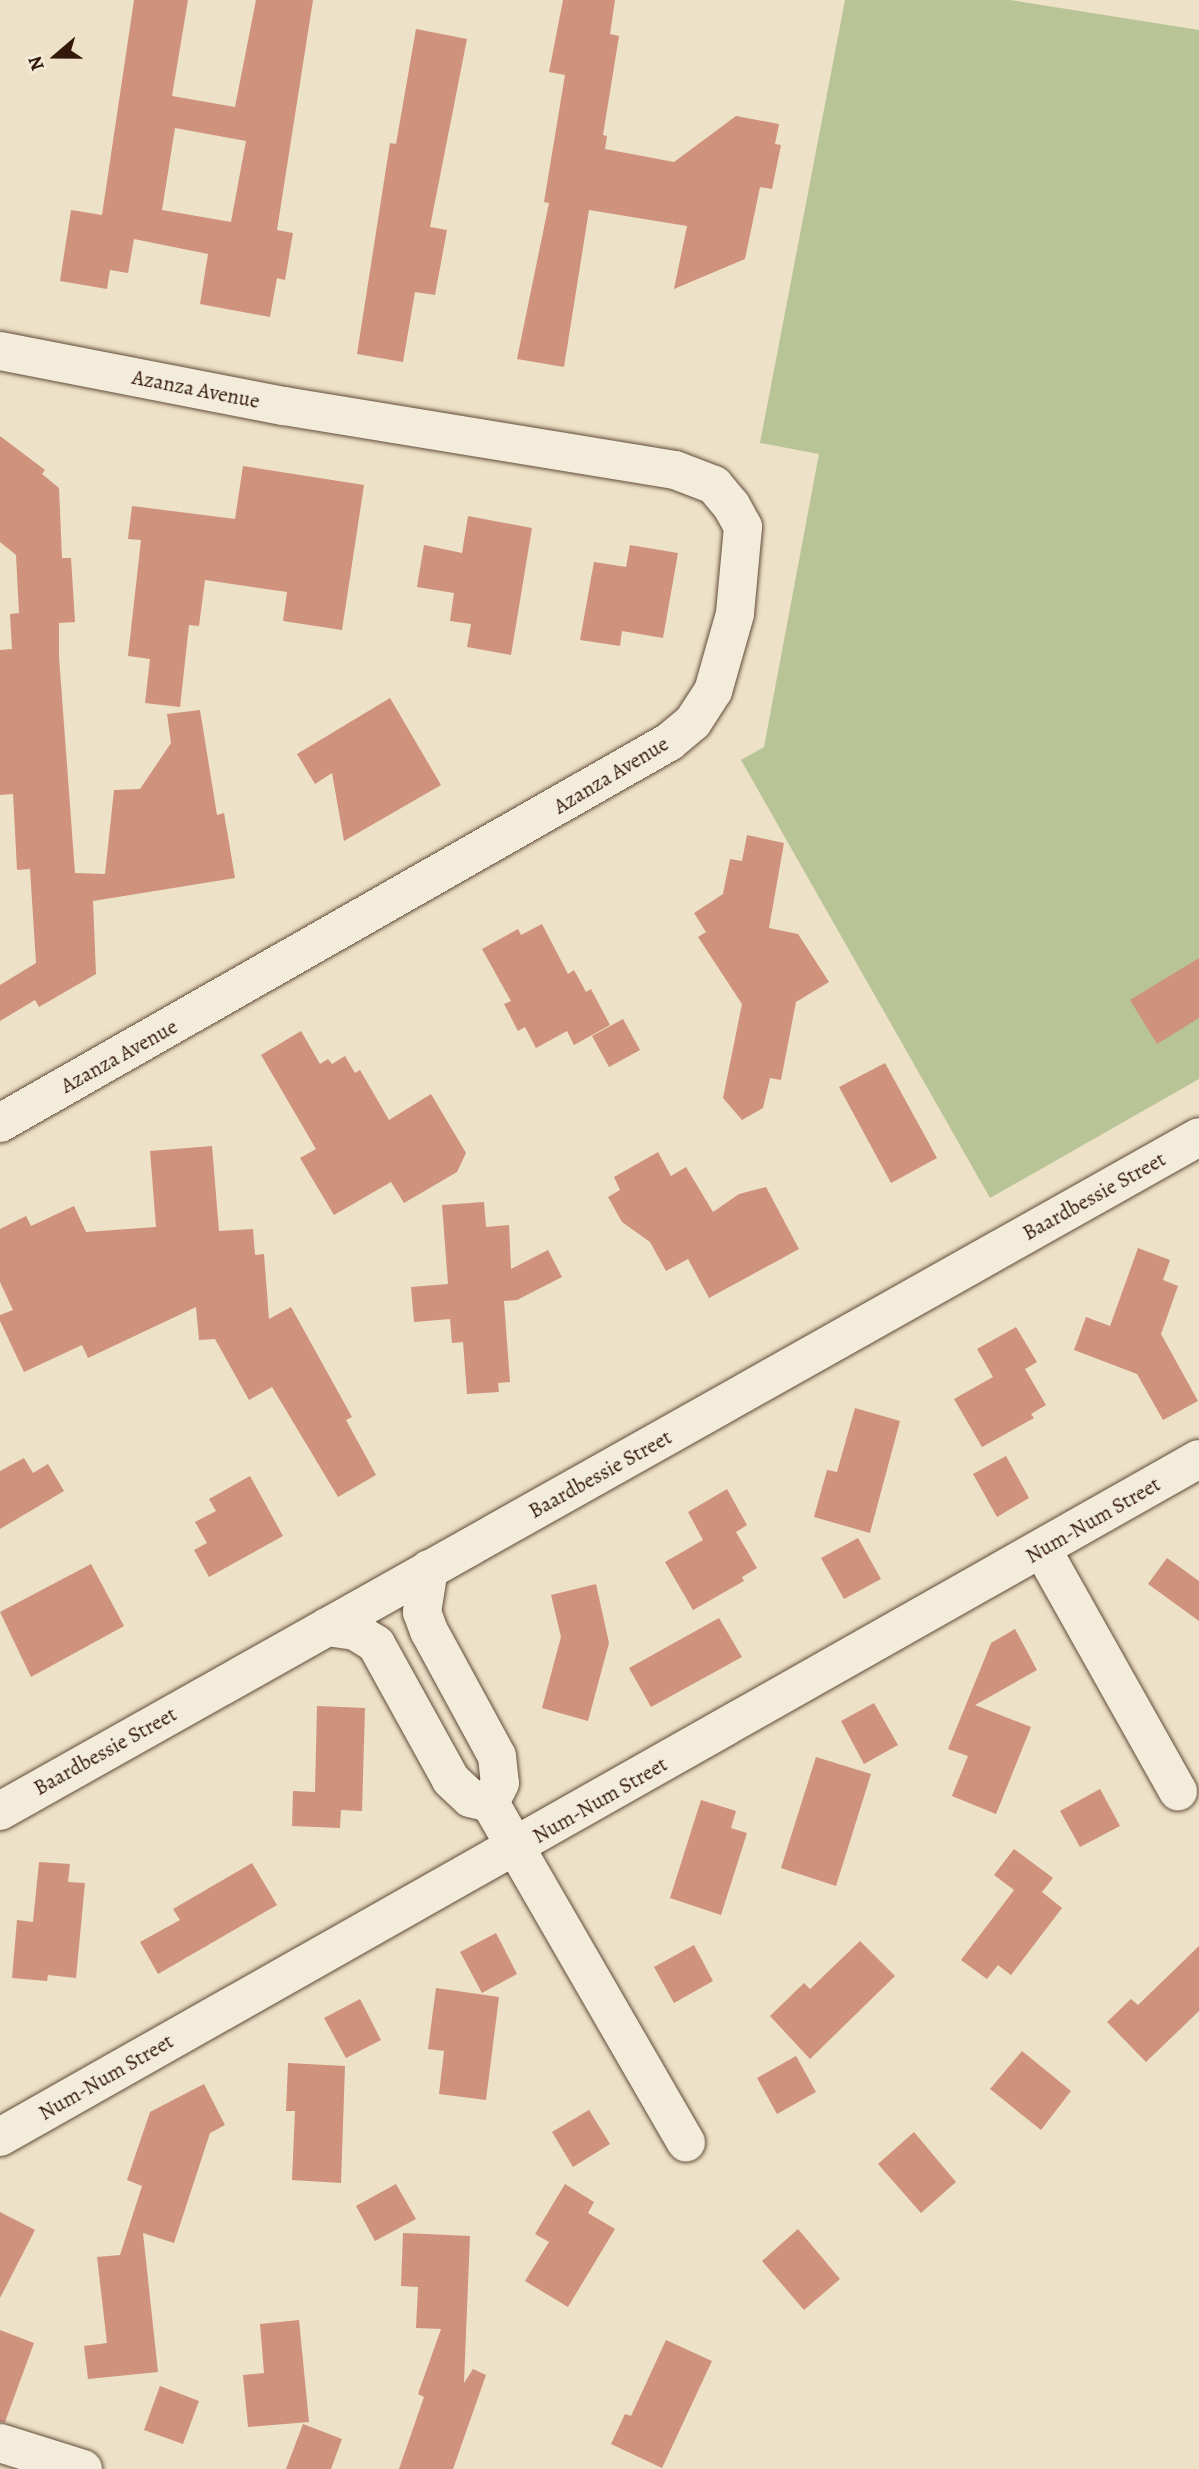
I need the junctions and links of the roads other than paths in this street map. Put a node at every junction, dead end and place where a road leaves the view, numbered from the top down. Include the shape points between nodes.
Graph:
1 (0, 351) edge
2 (0, 1123) edge
3 (1199, 1137) edge
4 (1199, 1459) edge
5 (1042, 1549) junction
6 (429, 1569) junction
7 (327, 1627) junction
8 (1178, 1791) dead end
9 (490, 1803) junction
10 (0, 1811) edge
11 (517, 1847) junction
12 (0, 2137) edge
13 (686, 2143) dead end
14 (0, 2443) edge
15 (83, 2469) edge

1 - 2 street, Azanza Avenue via 284,406 675,470 714,485 732,505 743,527 743,552 735,614 713,691 693,722 669,742
3 - 6 street, Baardbessie Street
4 - 5 street, Num-Num Street
5 - 8 street
5 - 11 street, Num-Num Street
6 - 7 street, Baardbessie Street
6 - 9 street via 423,1590 426,1622 497,1756 500,1783
7 - 9 street via 355,1631 376,1644 451,1780 470,1798
7 - 10 street, Baardbessie Street
9 - 11 street
11 - 12 street, Num-Num Street
11 - 13 street
14 - 15 street

